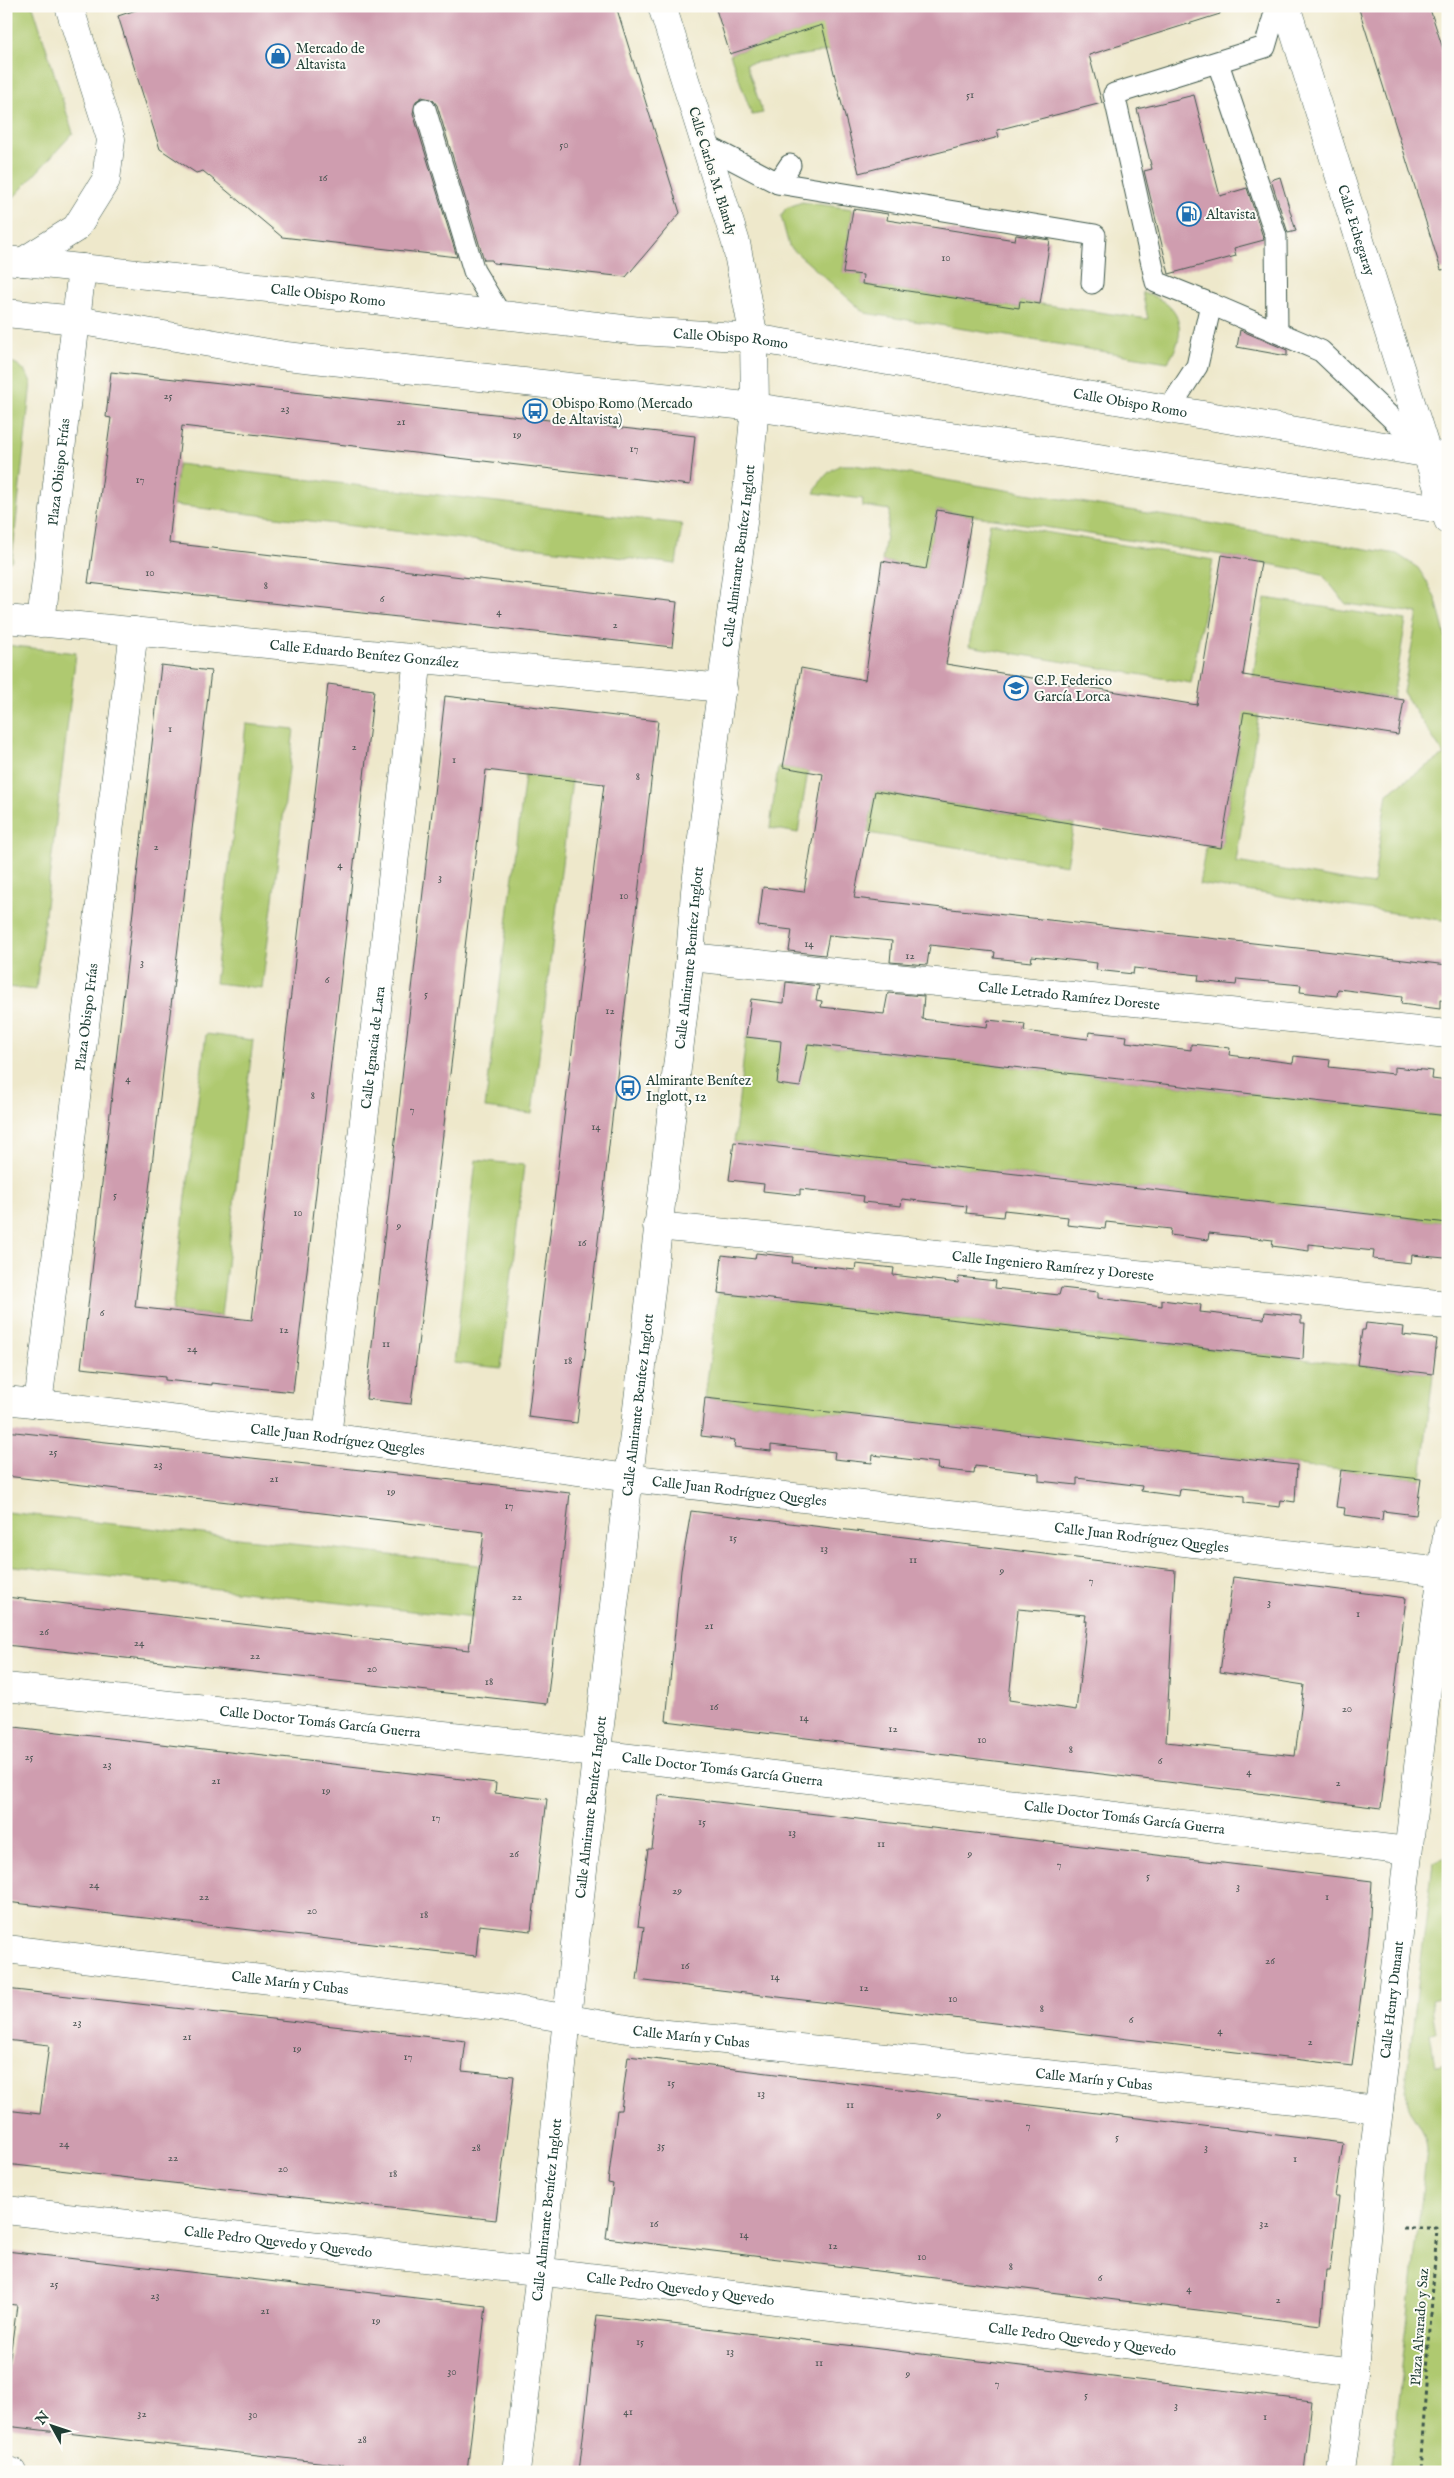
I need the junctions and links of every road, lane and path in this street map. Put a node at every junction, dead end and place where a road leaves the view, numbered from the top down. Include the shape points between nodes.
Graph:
1 (69, 6) edge
2 (662, 6) edge
3 (1277, 6) edge
4 (1286, 6) edge
5 (1218, 62) junction
6 (425, 109) dead end
7 (705, 145) junction
8 (790, 165) dead end
9 (778, 183) junction
10 (14, 261) edge
11 (82, 268) junction
12 (1092, 283) dead end
13 (1211, 304) junction
14 (6, 313) edge
15 (500, 314) junction
16 (76, 320) junction
17 (1277, 332) junction
18 (754, 338) junction
19 (755, 407) junction
20 (1169, 409) junction
21 (1438, 455) edge
22 (1447, 513) edge
23 (6, 619) edge
24 (40, 624) junction
25 (134, 630) junction
26 (418, 658) junction
27 (723, 688) junction
28 (690, 956) junction
29 (1448, 1034) edge
30 (657, 1226) junction
31 (1448, 1305) edge
32 (6, 1400) edge
33 (38, 1404) junction
34 (327, 1436) junction
35 (629, 1478) junction
36 (1448, 1528) edge
37 (1442, 1572) junction
38 (1430, 1662) junction
39 (6, 1687) edge
40 (1448, 1694) edge
41 (598, 1754) junction
42 (1408, 1851) junction
43 (6, 1949) edge
44 (566, 2019) junction
45 (1379, 2109) junction
46 (6, 2210) edge
47 (1393, 2227) dead end
48 (540, 2272) junction
49 (1354, 2373) junction
50 (6, 2471) edge
51 (12, 2472) edge
52 (516, 2472) edge
53 (1341, 2472) edge
54 (1420, 2472) edge

1 - 10 street via 111,139 106,180 76,228
2 - 7 street, Calle Carlos M. Blandy
3 - 5 lane via 1265,47
4 - 21 street, Calle Echegaray
5 - 13 lane via 1114,94 1156,282
5 - 17 lane via 1276,236
6 - 15 lane via 474,271
7 - 9 lane
7 - 18 street, Calle Carlos M. Blandy via 736,243
8 - 9 lane
9 - 12 lane via 1095,235
10 - 11 street, Calle Obispo Romo
11 - 15 street, Calle Obispo Romo
11 - 16 street, Plaza Obispo Frías
13 - 17 lane
13 - 20 lane via 1197,366
14 - 16 street
15 - 18 street, Calle Obispo Romo via 640,331
16 - 19 street via 286,356
16 - 24 street, Plaza Obispo Frías
17 - 21 lane via 1321,351
18 - 19 street, Calle Almirante Benítez Inglott
18 - 20 street, Calle Obispo Romo
19 - 22 street
19 - 27 street, Calle Almirante Benítez Inglott
20 - 21 street, Calle Obispo Romo
21 - 22 street
23 - 24 street, Calle Eduardo Benítez González
24 - 25 street, Calle Eduardo Benítez González
25 - 26 street, Calle Eduardo Benítez González
25 - 33 street, Plaza Obispo Frías
26 - 27 street, Calle Eduardo Benítez González
26 - 34 street, Calle Ignacia de Lara
27 - 28 street, Calle Almirante Benítez Inglott via 695,891
28 - 29 street, Calle Letrado Ramírez Doreste
28 - 30 street, Calle Almirante Benítez Inglott
30 - 31 street, Calle Ingeniero Ramírez y Doreste
30 - 35 street, Calle Almirante Benítez Inglott
32 - 33 street, Calle Juan Rodríguez Quegles
33 - 34 street, Calle Juan Rodríguez Quegles
34 - 35 street, Calle Juan Rodríguez Quegles
35 - 37 street, Calle Juan Rodríguez Quegles
35 - 41 street, Calle Almirante Benítez Inglott
36 - 37 street, Calle Henry Dunant
37 - 38 street, Calle Henry Dunant
38 - 40 street
38 - 42 street, Calle Henry Dunant
39 - 41 street, Calle Doctor Tomás García Guerra via 516,1742
41 - 42 street, Calle Doctor Tomás García Guerra
41 - 44 street, Calle Almirante Benítez Inglott
42 - 45 street, Calle Henry Dunant
43 - 44 street, Calle Marín y Cubas via 498,2007
44 - 45 street, Calle Marín y Cubas via 639,2031
44 - 48 street, Calle Almirante Benítez Inglott
45 - 49 street, Calle Henry Dunant
46 - 48 street, Calle Pedro Quevedo y Quevedo
47 - 54 path, Plaza Alvarado y Saz via 1437,2228
48 - 49 street, Calle Pedro Quevedo y Quevedo
48 - 52 street, Calle Almirante Benítez Inglott
49 - 53 street, Calle Henry Dunant
50 - 51 street

